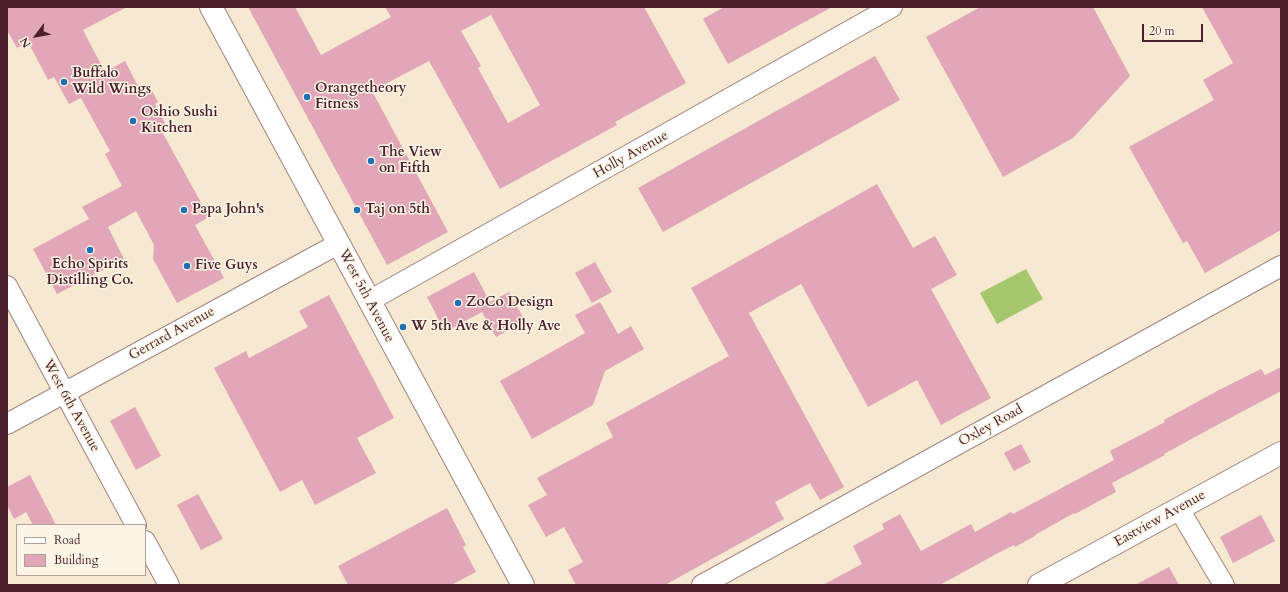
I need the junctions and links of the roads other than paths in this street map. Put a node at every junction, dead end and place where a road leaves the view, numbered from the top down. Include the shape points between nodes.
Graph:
1 (211, 7) edge
2 (892, 7) edge
3 (338, 244) junction
4 (1281, 266) edge
5 (7, 286) edge
6 (369, 301) junction
7 (65, 393) junction
8 (7, 424) edge
9 (1281, 453) edge
10 (1179, 509) junction
11 (135, 524) edge
12 (146, 543) edge
13 (169, 585) edge
14 (523, 585) edge
15 (702, 585) edge
16 (1039, 585) edge
17 (1224, 585) edge

1 - 3 main road, West 5th Avenue
2 - 6 street, Holly Avenue
3 - 6 main road, West 5th Avenue
3 - 7 street, Gerrard Avenue
4 - 15 street, Oxley Road
5 - 7 street, West 6th Avenue
6 - 14 main road, West 5th Avenue
7 - 8 street, Gerrard Avenue
7 - 11 street, West 6th Avenue
9 - 10 main road, Eastview Avenue
10 - 16 main road, Eastview Avenue
10 - 17 street
12 - 13 street

